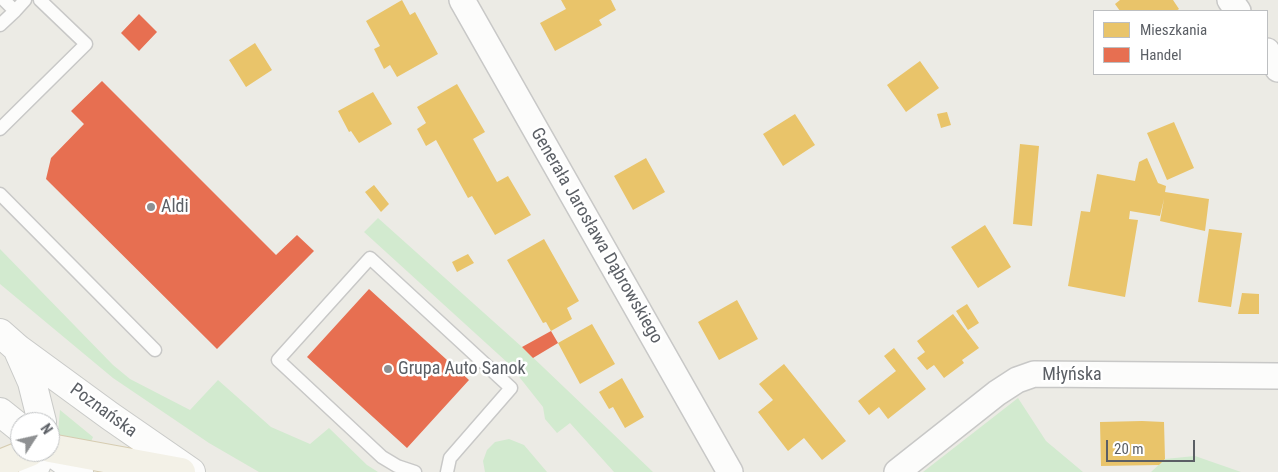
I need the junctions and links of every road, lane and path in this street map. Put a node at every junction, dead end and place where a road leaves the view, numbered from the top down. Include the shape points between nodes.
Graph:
1 (4, 0) edge
2 (25, 0) edge
3 (40, 0) edge
4 (462, 0) edge
5 (15, 11) junction
6 (0, 25) edge
7 (1278, 41) edge
8 (1268, 49) edge
9 (1268, 52) edge
10 (1278, 69) edge
11 (0, 129) edge
12 (0, 194) edge
13 (9, 340) edge
14 (155, 350) dead end
15 (1278, 376) edge
16 (0, 412) edge
17 (40, 412) edge
18 (10, 420) edge
19 (60, 451) edge
20 (60, 457) edge
21 (79, 472) edge
22 (181, 472) edge
23 (191, 472) edge
24 (415, 472) edge
25 (447, 472) edge
26 (730, 472) edge
27 (898, 472) edge

1 - 5 lane
2 - 5 lane
3 - 11 lane via 86,44
4 - 26 street, Generała Jarosława Dąbrowskiego
5 - 6 lane
7 - 8 street
9 - 10 street
12 - 14 lane
13 - 17 main road, Poznańska via 32,382
13 - 23 main road, Poznańska
15 - 27 street, Młyńska via 1034,374 1017,380 998,393
16 - 18 main road
19 - 22 main road
20 - 21 main road
24 - 25 lane via 382,457 278,360 370,258 511,388 450,458

